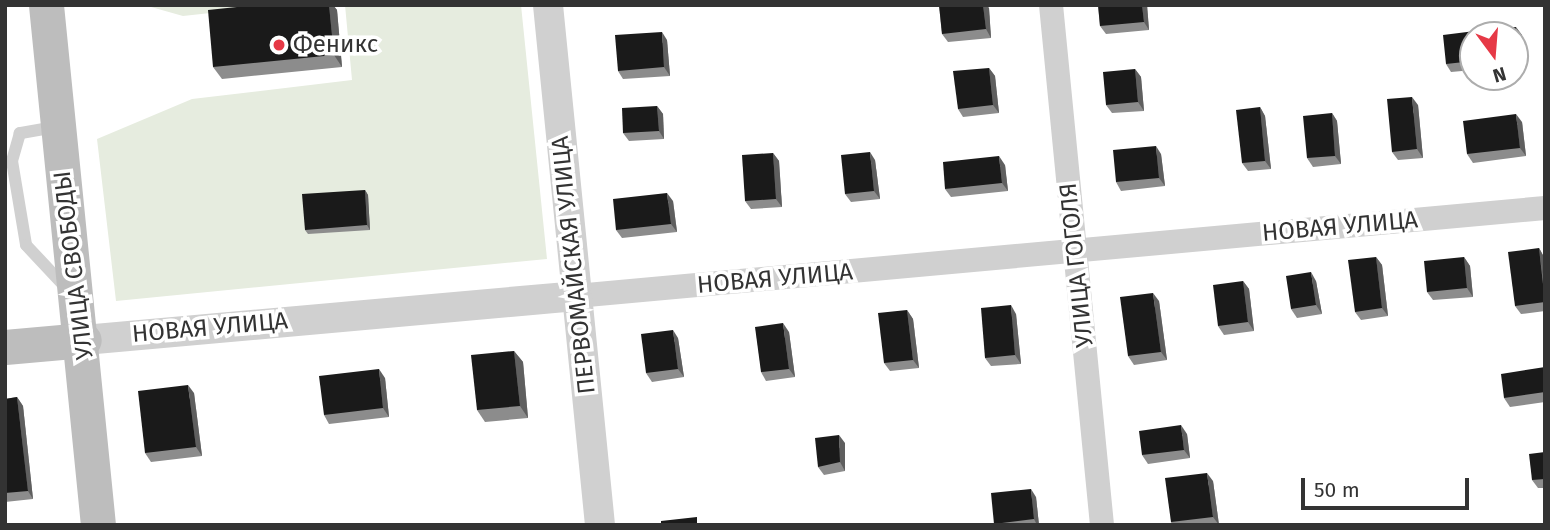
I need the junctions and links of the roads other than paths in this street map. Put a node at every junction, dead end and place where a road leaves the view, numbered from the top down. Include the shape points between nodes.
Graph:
1 (46, 5) edge
2 (548, 5) edge
3 (1051, 5) edge
4 (58, 127) junction
5 (1545, 208) edge
6 (1075, 252) junction
7 (75, 296) junction
8 (576, 296) junction
9 (84, 340) junction
10 (5, 347) edge
11 (98, 525) edge
12 (600, 525) edge
13 (1102, 525) edge

1 - 4 main road, УЛИЦА СВОБОДЫ
2 - 8 street, ПЕРВОМАЙСКАЯ УЛИЦА
3 - 6 street, УЛИЦА ГОГОЛЯ
4 - 7 main road, УЛИЦА СВОБОДЫ
4 - 7 lane via 20,133 12,161 26,245 46,273
5 - 6 street, НОВАЯ УЛИЦА
6 - 8 street, НОВАЯ УЛИЦА
6 - 13 street, УЛИЦА ГОГОЛЯ
7 - 9 main road, УЛИЦА СВОБОДЫ
8 - 9 street, НОВАЯ УЛИЦА
8 - 12 street, ПЕРВОМАЙСКАЯ УЛИЦА
9 - 10 main road, НОВАЯ УЛИЦА
9 - 11 main road, УЛИЦА СВОБОДЫ

